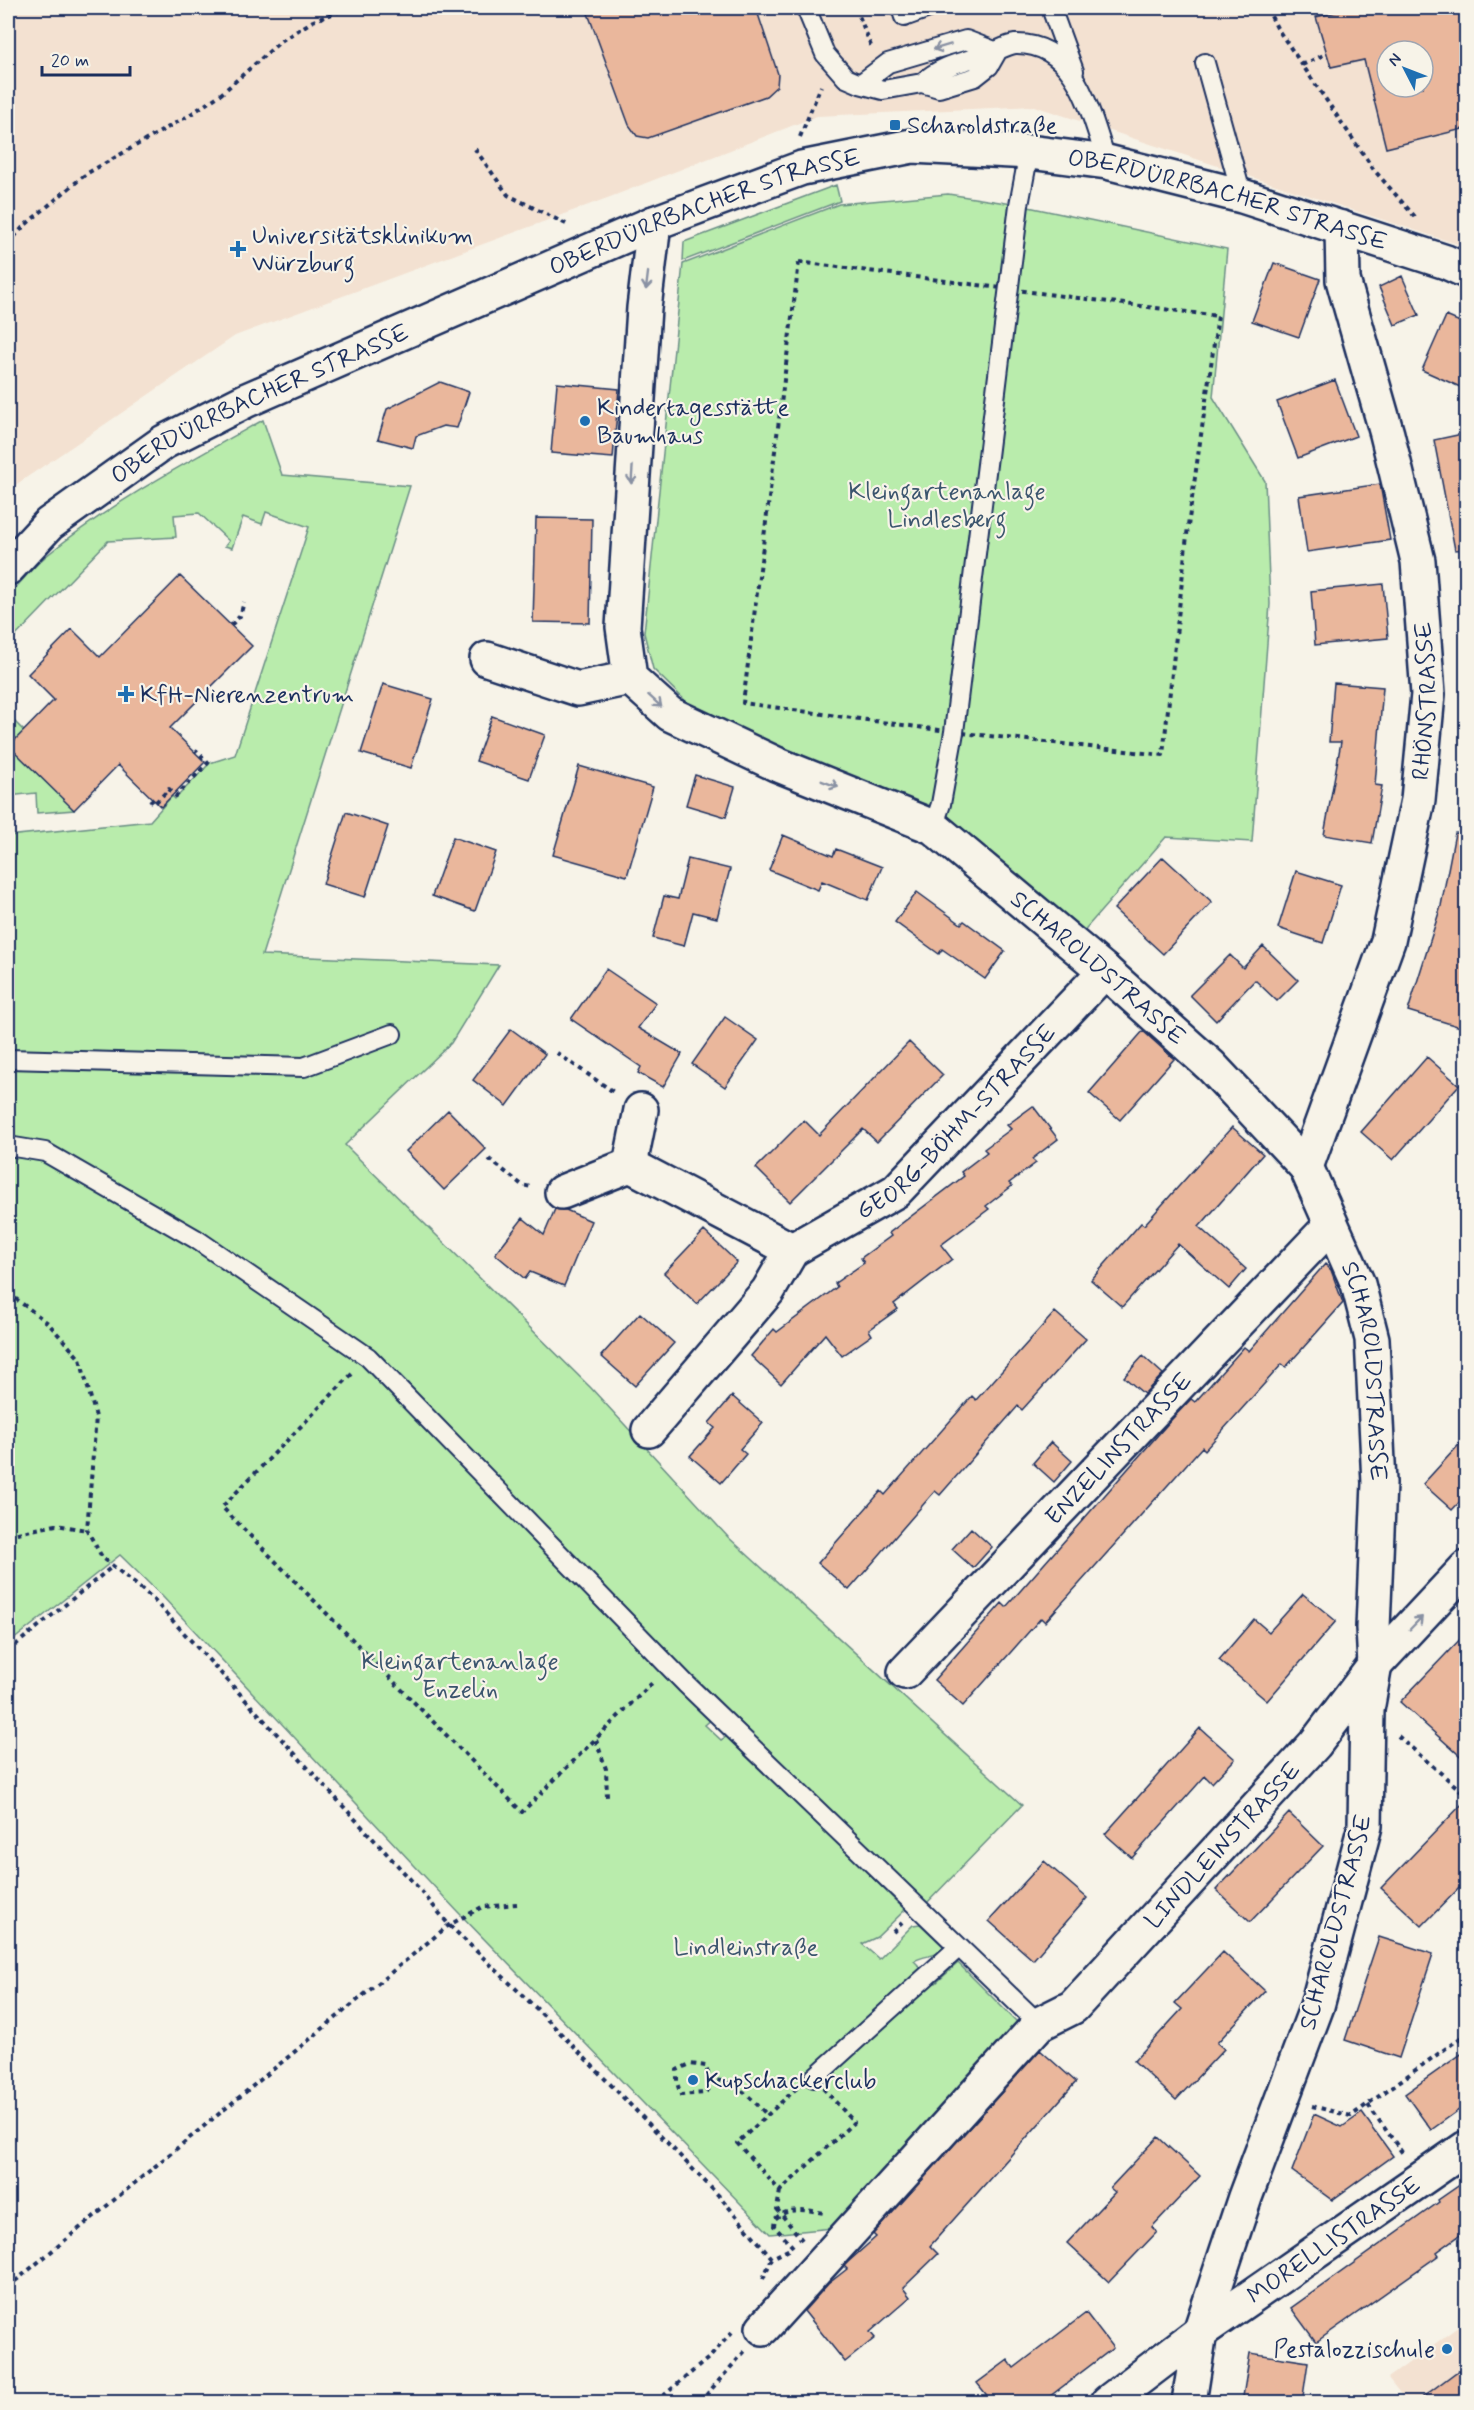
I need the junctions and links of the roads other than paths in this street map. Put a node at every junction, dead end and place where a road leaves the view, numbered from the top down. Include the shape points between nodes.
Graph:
1 (806, 8) edge
2 (901, 8) edge
3 (929, 8) edge
4 (1051, 8) edge
5 (993, 59) junction
6 (1205, 63) dead end
7 (1077, 78) junction
8 (860, 84) junction
9 (1029, 152) junction
10 (1107, 162) junction
11 (1242, 196) junction
12 (654, 223) junction
13 (1342, 228) junction
14 (1456, 267) edge
15 (8, 568) edge
16 (487, 659) dead end
17 (630, 678) junction
18 (933, 827) junction
19 (1105, 971) junction
20 (392, 1034) dead end
21 (8, 1059) edge
22 (641, 1110) road end
23 (8, 1146) edge
24 (630, 1165) junction
25 (1306, 1167) junction
26 (562, 1192) road end
27 (1331, 1225) junction
28 (792, 1250) junction
29 (649, 1430) dead end
30 (1467, 1568) edge
31 (1375, 1665) junction
32 (905, 1672) dead end
33 (959, 1947) junction
34 (1039, 2024) junction
35 (814, 2078) road end
36 (1467, 2148) edge
37 (750, 2327) road end
38 (1200, 2332) junction
39 (1108, 2403) edge
40 (1189, 2403) edge

1 - 8 lane via 825,54 846,78
2 - 3 lane via 904,17
4 - 7 lane
5 - 7 lane via 1014,44 1041,49 1053,54
5 - 8 lane via 935,71 931,86 883,90
5 -> 8 lane via 966,40 888,63
6 - 11 lane
7 - 10 lane
9 - 10 street, OBERDÜRRBACHER STRASSE
9 - 12 street, OBERDÜRRBACHER STRASSE via 912,146 802,168
9 - 18 lane via 1019,205 954,732
10 - 11 street, OBERDÜRRBACHER STRASSE
11 - 13 street, OBERDÜRRBACHER STRASSE
12 - 15 street, OBERDÜRRBACHER STRASSE via 247,400 164,442 49,524
12 -> 17 street via 644,308 622,627
13 - 14 street, OBERDÜRRBACHER STRASSE
13 - 25 street, RHÖNSTRASSE via 1343,280 1388,434 1418,561 1428,694 1418,800 1388,940
16 - 17 street via 578,689
17 -> 18 street, SCHAROLDSTRASSE via 670,714 776,764
18 - 19 street, SCHAROLDSTRASSE
19 - 25 street, SCHAROLDSTRASSE via 1211,1066
19 - 28 street, GEORG-BÖHM-STRASSE via 896,1191
20 - 21 lane via 304,1067
22 - 24 street
23 - 33 lane via 45,1152 196,1239 368,1357 669,1667
24 - 26 street
24 - 28 street
25 - 27 street, SCHAROLDSTRASSE
27 - 31 street, SCHAROLDSTRASSE via 1358,1284 1372,1339 1379,1483
27 - 32 street, ENZELINSTRASSE
28 - 29 street via 768,1291
31 -> 30 street, LINDLEINSTRASSE
31 - 34 street, LINDLEINSTRASSE via 1315,1744 1073,2007
31 - 38 street, SCHAROLDSTRASSE via 1368,1710 1365,1826 1317,2006 1245,2197
33 - 34 lane
33 - 35 lane
34 - 37 street, LINDLEINSTRASSE via 846,2234 816,2252
36 - 38 street, MORELLISTRASSE
38 - 39 street, MORELLISTRASSE
38 - 40 street, SCHAROLDSTRASSE

